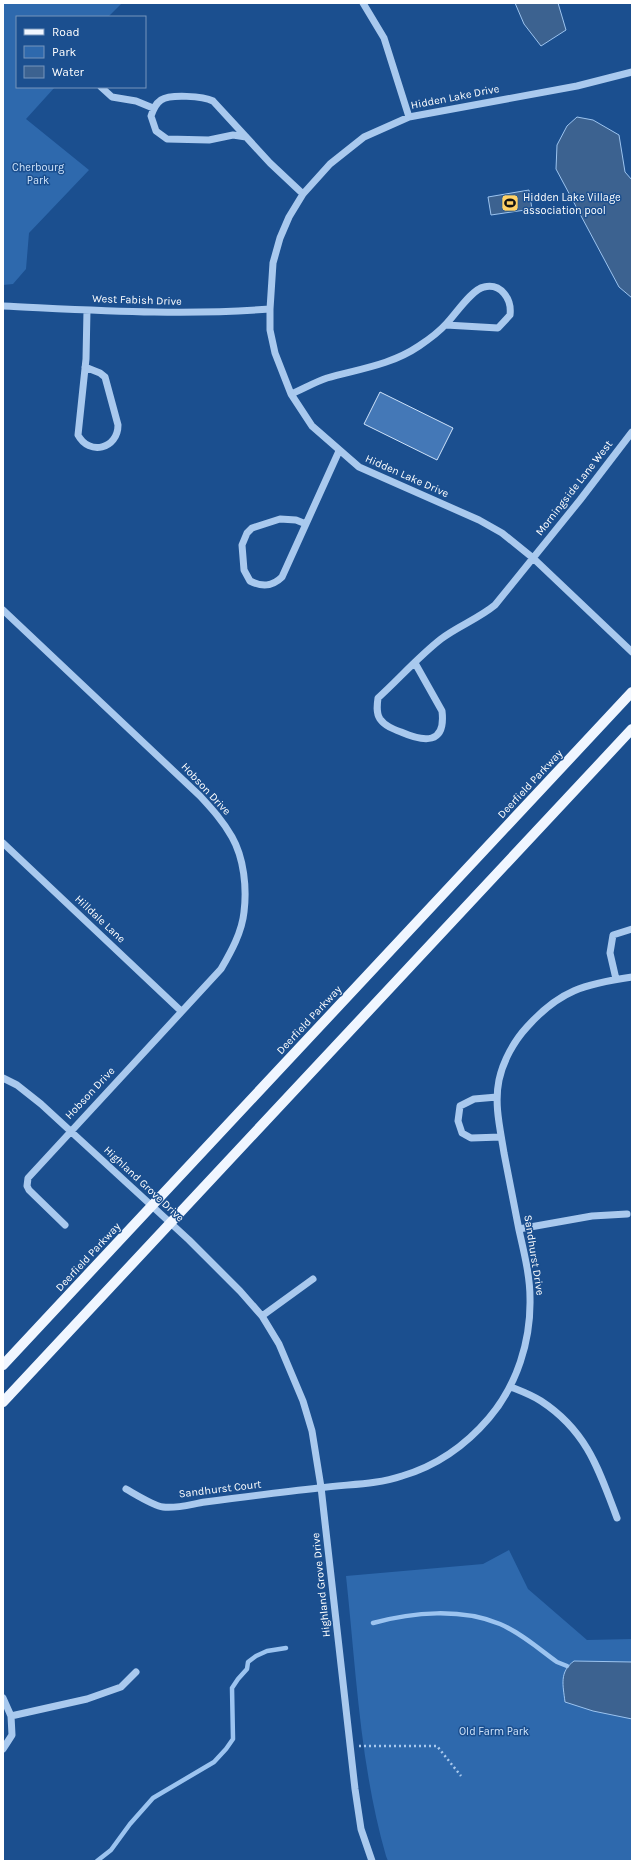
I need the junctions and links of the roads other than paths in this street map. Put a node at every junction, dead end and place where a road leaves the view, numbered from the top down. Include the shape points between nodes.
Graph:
1 (363, 3) edge
2 (632, 72) edge
3 (102, 88) edge
4 (154, 108) junction
5 (409, 117) junction
6 (246, 137) junction
7 (303, 194) junction
8 (3, 306) edge
9 (270, 309) junction
10 (87, 310) junction
11 (446, 325) junction
12 (85, 367) junction
13 (291, 394) junction
14 (632, 432) edge
15 (339, 451) junction
16 (306, 524) junction
17 (533, 558) junction
18 (3, 610) edge
19 (632, 652) edge
20 (415, 663) junction
21 (632, 692) edge
22 (632, 730) edge
23 (3, 843) edge
24 (632, 929) edge
25 (632, 977) edge
26 (616, 980) junction
27 (181, 1011) junction
28 (3, 1078) edge
29 (497, 1097) junction
30 (70, 1131) junction
31 (502, 1137) junction
32 (152, 1206) junction
33 (627, 1214) dead end
34 (170, 1223) junction
35 (64, 1225) dead end
36 (519, 1229) junction
37 (313, 1279) dead end
38 (262, 1316) junction
39 (3, 1365) edge
40 (511, 1387) junction
41 (3, 1402) edge
42 (321, 1487) junction
43 (126, 1489) dead end
44 (617, 1518) dead end
45 (136, 1672) dead end
46 (3, 1698) edge
47 (10, 1716) junction
48 (3, 1749) edge
49 (372, 1861) edge

1 - 5 street via 384,38
2 - 5 street, Hidden Lake Drive via 577,86
3 - 4 street via 112,96
4 - 6 street via 167,97 207,98 213,101
4 - 6 street via 151,116 153,126 167,139 209,140 233,135
5 - 7 street, Hidden Lake Drive via 364,137 330,164
6 - 7 street
7 - 9 street, Hidden Lake Drive via 280,238 273,263
8 - 10 street, West Fabish Drive
9 - 10 street, West Fabish Drive via 215,313
9 - 13 street, Hidden Lake Drive via 270,330 275,353
10 - 12 street
11 - 11 street via 498,328 510,315 510,302 501,290 483,287 472,295
11 - 13 street via 403,356 387,363 325,379
12 - 12 street via 78,435 81,442 86,445 105,447 116,438 118,432 110,390 105,377
13 - 15 street, Hidden Lake Drive via 312,426
14 - 17 street, Morningside Lane West
15 - 16 street
15 - 17 street, Hidden Lake Drive via 359,467 490,526
16 - 16 street via 280,518 252,528 243,539 242,545 244,570 250,581 264,586 277,582 282,577
17 - 19 street, Hidden Lake Drive
17 - 20 street, Morningside Lane West via 484,614 442,638
18 - 27 street, Hobson Drive via 200,796 233,838 244,874 244,913 238,933 221,969
20 - 20 street, Morningside Lane West via 378,698 377,712 389,727 424,740 438,733 442,727 443,715
21 - 32 main road, Deerfield Parkway
22 - 34 main road
23 - 27 street, Hilldale Lane
24 - 26 street via 613,935 610,953
25 - 26 street, Sandhurst Drive
26 - 29 street, Sandhurst Drive via 578,988 540,1012 524,1030 506,1060 499,1078
27 - 30 street, Hobson Drive
28 - 30 street, Highland Grove Drive via 17,1085
29 - 31 street, Sandhurst Drive via 497,1115
29 - 31 street via 474,1099 460,1106 458,1121 462,1133 472,1138
30 - 32 street, Highland Grove Drive
30 - 35 street, Hobson Drive via 30,1175 27,1182 28,1190 34,1197
31 - 36 street, Sandhurst Drive
32 - 34 street, Highland Grove Drive
32 - 39 main road, Deerfield Parkway
33 - 36 street via 592,1216
34 - 38 street, Highland Grove Drive
34 - 41 main road
36 - 40 street, Sandhurst Drive via 525,1255 530,1316 523,1355
37 - 38 street
38 - 42 street, Highland Grove Drive via 279,1344 303,1401 312,1430
40 - 42 street, Sandhurst Drive via 497,1408 462,1445 424,1468 401,1477 373,1483
40 - 44 street via 540,1401 562,1417 578,1434 591,1453
42 - 43 street, Sandhurst Court via 162,1507
42 - 49 street, Highland Grove Drive via 361,1829
45 - 47 street via 122,1687 87,1699
46 - 47 street
47 - 48 street via 12,1735

